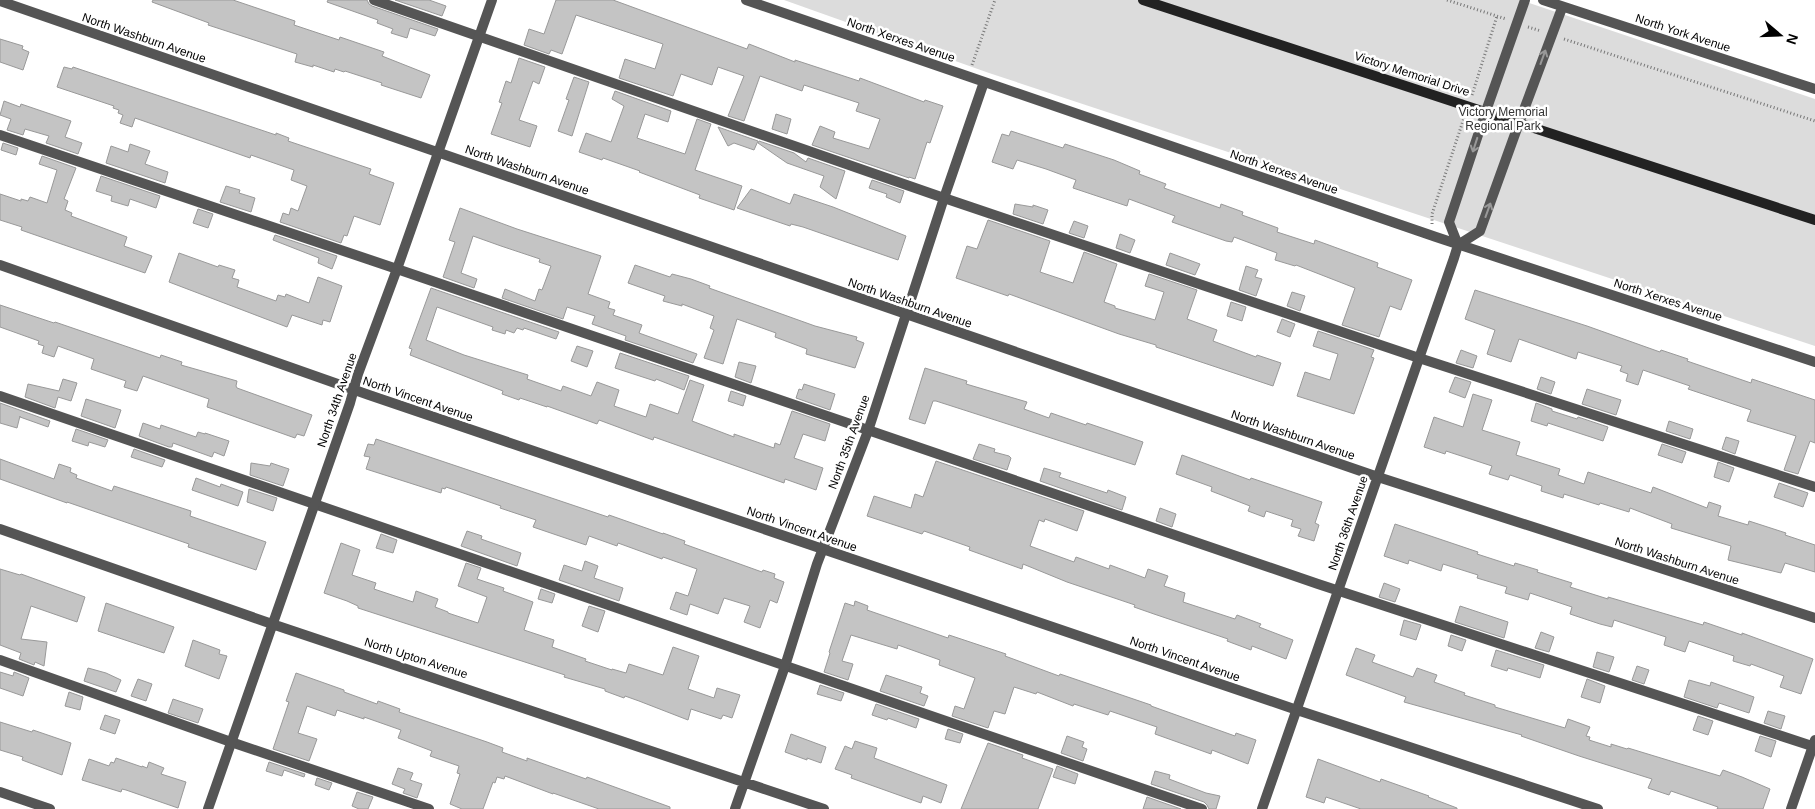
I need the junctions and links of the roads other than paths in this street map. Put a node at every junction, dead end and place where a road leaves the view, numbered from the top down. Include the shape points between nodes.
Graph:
1 (374, 0) edge
2 (492, 0) edge
3 (746, 0) edge
4 (1143, 0) edge
5 (1525, 0) edge
6 (1543, 0) edge
7 (0, 2) edge
8 (1562, 8) junction
9 (479, 36) junction
10 (984, 82) junction
11 (1815, 89) edge
12 (1486, 111) junction
13 (1519, 122) junction
14 (0, 135) edge
15 (438, 152) junction
16 (944, 198) junction
17 (1815, 220) edge
18 (1458, 245) junction
19 (0, 265) edge
20 (397, 269) junction
21 (906, 314) junction
22 (1419, 358) junction
23 (1815, 362) edge
24 (354, 390) junction
25 (0, 396) edge
26 (868, 431) junction
27 (1378, 477) junction
28 (1815, 487) edge
29 (313, 504) junction
30 (0, 528) edge
31 (823, 549) junction
32 (1338, 591) junction
33 (1815, 618) edge
34 (272, 624) junction
35 (0, 660) edge
36 (786, 666) junction
37 (1297, 710) junction
38 (231, 742) junction
39 (1814, 744) edge
40 (745, 782) junction
41 (0, 792) edge
42 (50, 809) edge
43 (208, 809) edge
44 (429, 809) edge
45 (735, 809) edge
46 (824, 809) edge
47 (1202, 809) edge
48 (1262, 809) edge
49 (1598, 809) edge
50 (1791, 809) edge

1 - 9 street
2 - 9 street, North 34th Avenue
3 - 10 street, North Xerxes Avenue
4 - 12 street, Victory Memorial Drive
5 - 12 street
6 - 8 street, North York Avenue
7 - 15 street, North Washburn Avenue
8 - 11 street, North York Avenue
13 -> 8 street
9 - 15 street, North 34th Avenue
9 - 16 street
10 - 16 street, North 35th Avenue
10 - 18 street, North Xerxes Avenue
12 - 13 street, Victory Memorial Drive
12 -> 18 street via 1450,222
13 - 17 street, Victory Memorial Drive
18 -> 13 street via 1480,231
14 - 20 street
15 - 20 street, North 34th Avenue
15 - 21 street, North Washburn Avenue
16 - 21 street, North 35th Avenue
16 - 22 street
18 - 22 street, North 36th Avenue
18 - 23 street, North Xerxes Avenue
19 - 24 street, North Vincent Avenue
20 - 24 street, North 34th Avenue
20 - 26 street
21 - 26 street, North 35th Avenue
21 - 27 street, North Washburn Avenue
22 - 27 street, North 36th Avenue
22 - 28 street
24 - 29 street, North 34th Avenue
24 - 31 street, North Vincent Avenue
25 - 29 street
26 - 31 street, North 35th Avenue
26 - 32 street
27 - 32 street, North 36th Avenue
27 - 33 street, North Washburn Avenue
29 - 34 street, North 34th Avenue
29 - 36 street
30 - 34 street, North Upton Avenue
31 - 36 street, North 35th Avenue
31 - 37 street, North Vincent Avenue
32 - 37 street, North 36th Avenue
32 - 39 street
34 - 38 street, North 34th Avenue
34 - 40 street, North Upton Avenue
35 - 38 street
36 - 40 street, North 35th Avenue
36 - 47 street
37 - 48 street, North 36th Avenue
37 - 49 street, North Vincent Avenue
38 - 43 street, North 34th Avenue
38 - 44 street
39 - 50 street
40 - 45 street, North 35th Avenue
40 - 46 street, North Upton Avenue
41 - 42 street

